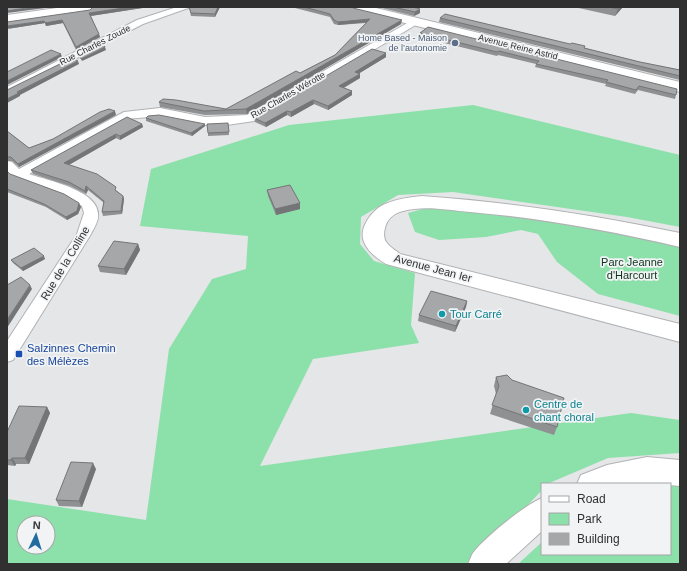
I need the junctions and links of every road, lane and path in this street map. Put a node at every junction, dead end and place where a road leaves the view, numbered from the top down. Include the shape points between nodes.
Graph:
1 (90, 7) edge
2 (186, 7) edge
3 (357, 7) edge
4 (7, 19) edge
5 (416, 22) junction
6 (680, 87) edge
7 (7, 91) edge
8 (13, 170) edge
9 (680, 240) edge
10 (680, 332) edge
11 (7, 355) edge
12 (680, 473) edge
13 (594, 483) edge
14 (541, 513) edge
15 (484, 564) edge

1 - 4 main road
2 - 7 street, Rue Charles Zoude via 140,22
3 - 5 main road, Avenue Reine Astrid
5 - 6 main road, Avenue Reine Astrid
5 - 8 street, Rue Charles Wérotte via 250,118 205,120 160,112 124,116
8 - 11 street, Rue de la Colline via 67,190 88,204 91,210 90,222 84,234
9 - 10 main road, Avenue Jean Ier via 558,215 422,202 399,204 387,211 375,225 373,237 375,245 393,259
12 - 13 main road via 647,470
14 - 15 main road

